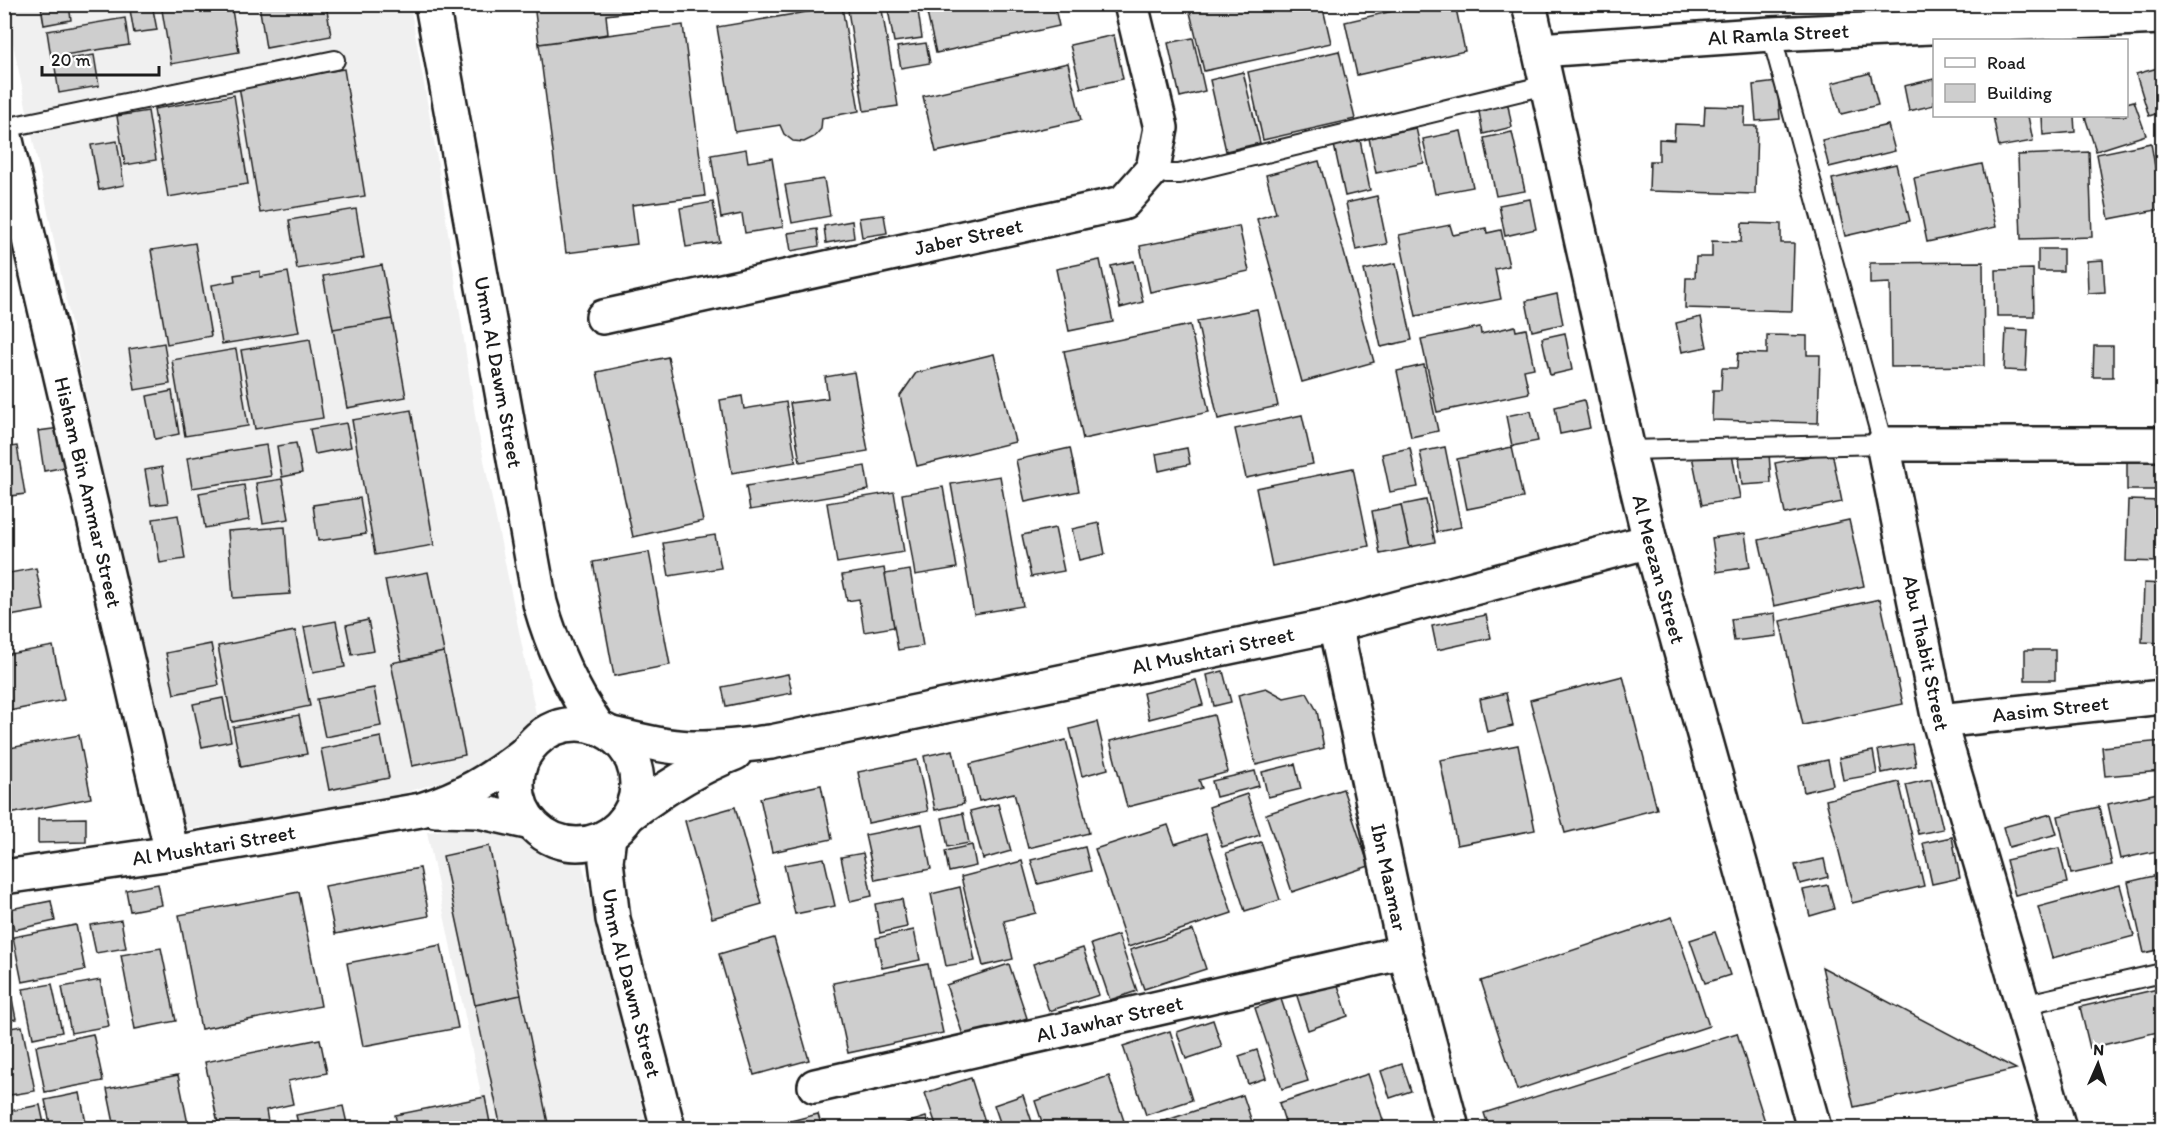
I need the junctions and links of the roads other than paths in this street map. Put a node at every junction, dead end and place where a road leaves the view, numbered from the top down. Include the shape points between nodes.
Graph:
1 (432, 4) edge
2 (1131, 4) edge
3 (1529, 4) edge
4 (2163, 17) edge
5 (1771, 34) junction
6 (1539, 50) junction
7 (335, 60) dead end
8 (1546, 85) junction
9 (4, 130) edge
10 (1153, 169) junction
11 (9, 175) edge
12 (603, 317) dead end
13 (1883, 444) junction
14 (2163, 444) edge
15 (1628, 450) junction
16 (1650, 541) junction
17 (1335, 625) junction
18 (2163, 697) edge
19 (1939, 721) junction
20 (604, 730) junction
21 (771, 742) junction
22 (524, 754) junction
23 (421, 810) junction
24 (531, 823) junction
25 (620, 825) junction
26 (172, 853) junction
27 (4, 877) edge
28 (1405, 952) junction
29 (2163, 973) edge
30 (2023, 1005) junction
31 (814, 1086) dead end
32 (668, 1128) edge
33 (1452, 1128) edge
34 (1814, 1128) edge
35 (2059, 1128) edge

1 - 20 street, Umm Al Dawm Street via 540,603 562,668 578,698
2 - 10 street via 1161,128
3 - 6 street, Al Meezan Street
4 - 5 street, Al Ramla Street
5 - 6 street, Al Ramla Street
5 - 13 lane
6 - 8 street, Al Meezan Street
7 - 9 lane
8 - 10 lane via 1179,174
8 - 15 street, Al Meezan Street
9 - 11 street, Hisham Bin Ammar Street
10 - 12 street, Jaber Street via 1123,203
11 - 26 street, Hisham Bin Ammar Street
13 - 14 street
13 - 15 lane
13 - 19 street, Abu Thabit Street
15 - 16 street, Al Meezan Street
16 - 17 street, Al Mushtari Street
16 - 34 street, Al Meezan Street
17 - 21 street, Al Mushtari Street
17 - 28 street, Ibn Maamar
18 - 19 street, Aasim Street
19 - 30 street, Abu Thabit Street
20 - 21 street, Al Mushtari Street via 651,743 691,748
20 - 22 street via 580,723 563,725 548,730
20 - 25 street via 625,746 638,779 637,797
21 - 25 street, Al Mushtari Street via 696,770 662,790
22 - 23 street, Al Mushtari Street via 477,787
22 - 24 street via 517,789 521,808
23 - 24 street, Al Mushtari Street via 478,811
23 - 26 street, Al Mushtari Street
24 - 25 street via 544,835 577,844 594,842
25 - 32 street, Umm Al Dawm Street via 606,861 613,919
26 - 27 street, Al Mushtari Street
28 - 31 street, Al Jawhar Street
28 - 33 street, Ibn Maamar
29 - 30 lane
30 - 35 street, Abu Thabit Street

